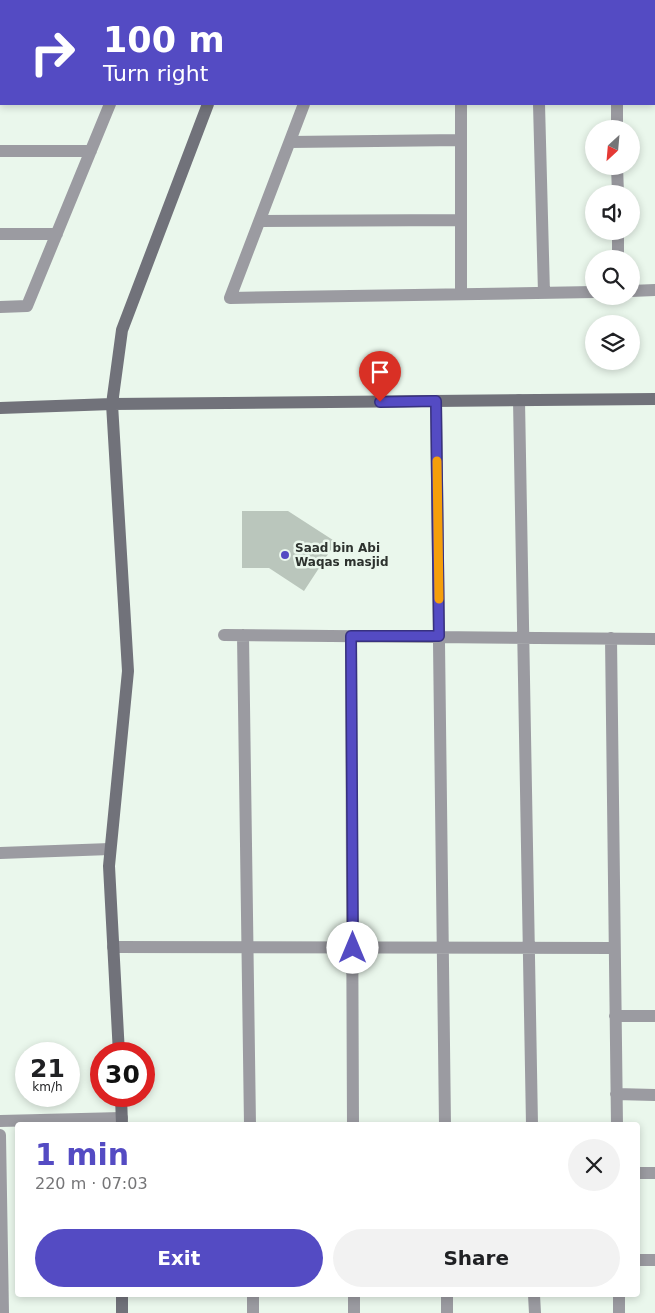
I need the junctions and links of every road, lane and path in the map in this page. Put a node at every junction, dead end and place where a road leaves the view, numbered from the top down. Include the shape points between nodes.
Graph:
1 (110, 105) edge
2 (208, 105) edge
3 (304, 105) edge
4 (461, 105) edge
5 (539, 105) edge
6 (617, 105) edge
7 (617, 120) edge
8 (461, 140) junction
9 (290, 142) junction
10 (0, 151) edge
11 (91, 151) junction
12 (461, 220) junction
13 (260, 221) junction
14 (0, 234) edge
15 (57, 234) junction
16 (655, 290) edge
17 (640, 291) edge
18 (585, 292) edge
19 (544, 293) junction
20 (461, 294) junction
21 (0, 307) edge
22 (655, 399) edge
23 (519, 400) junction
24 (436, 401) junction
25 (112, 404) junction
26 (0, 408) edge
27 (224, 635) dead end
28 (243, 635) junction
29 (351, 636) junction
30 (439, 636) junction
31 (523, 637) junction
32 (611, 638) junction
33 (655, 639) edge
34 (110, 849) junction
35 (0, 853) edge
36 (113, 947) junction
37 (248, 948) junction
38 (353, 948) junction
39 (443, 948) junction
40 (529, 948) junction
41 (614, 948) junction
42 (615, 1016) junction
43 (655, 1016) edge
44 (117, 1042) edge
45 (616, 1094) junction
46 (655, 1095) edge
47 (121, 1107) edge
48 (0, 1121) edge
49 (122, 1121) edge
50 (250, 1122) edge
51 (354, 1122) edge
52 (445, 1122) edge
53 (532, 1122) edge
54 (617, 1122) edge
55 (0, 1135) edge
56 (640, 1173) edge
57 (655, 1173) edge
58 (640, 1260) edge
59 (655, 1260) edge
60 (122, 1297) edge
61 (253, 1297) edge
62 (354, 1297) edge
63 (447, 1297) edge
64 (534, 1297) edge
65 (619, 1297) edge
66 (3, 1313) edge
67 (122, 1313) edge
68 (253, 1313) edge
69 (354, 1313) edge
70 (447, 1313) edge
71 (535, 1313) edge
72 (619, 1313) edge

1 - 11 street
2 - 25 street via 122,330
3 - 9 street
4 - 8 street
5 - 19 street
6 - 7 street
8 - 9 street
8 - 12 street
9 - 13 street
10 - 11 street
11 - 15 street
12 - 13 street
12 - 20 street
13 - 20 street via 230,298
14 - 15 street
15 - 21 street via 27,306
16 - 17 street
18 - 19 street
19 - 20 street
22 - 23 street
23 - 24 street
23 - 31 street
24 - 25 street
24 - 30 street
25 - 26 street
25 - 34 street via 128,671
27 - 28 street
28 - 29 street
28 - 37 street
29 - 30 street
29 - 38 street
30 - 31 street
30 - 39 street
31 - 32 street
31 - 40 street
32 - 33 street
32 - 41 street
34 - 35 street
34 - 36 street
36 - 37 street
36 - 44 street
37 - 38 street
37 - 50 street
38 - 39 street
38 - 51 street
39 - 40 street
39 - 52 street
40 - 41 street
40 - 53 street
41 - 42 street
42 - 43 street
42 - 45 street
45 - 46 street
45 - 54 street
47 - 49 street
48 - 49 street
55 - 66 street
56 - 57 street
58 - 59 street
60 - 67 street
61 - 68 street
62 - 69 street
63 - 70 street
64 - 71 street
65 - 72 street

